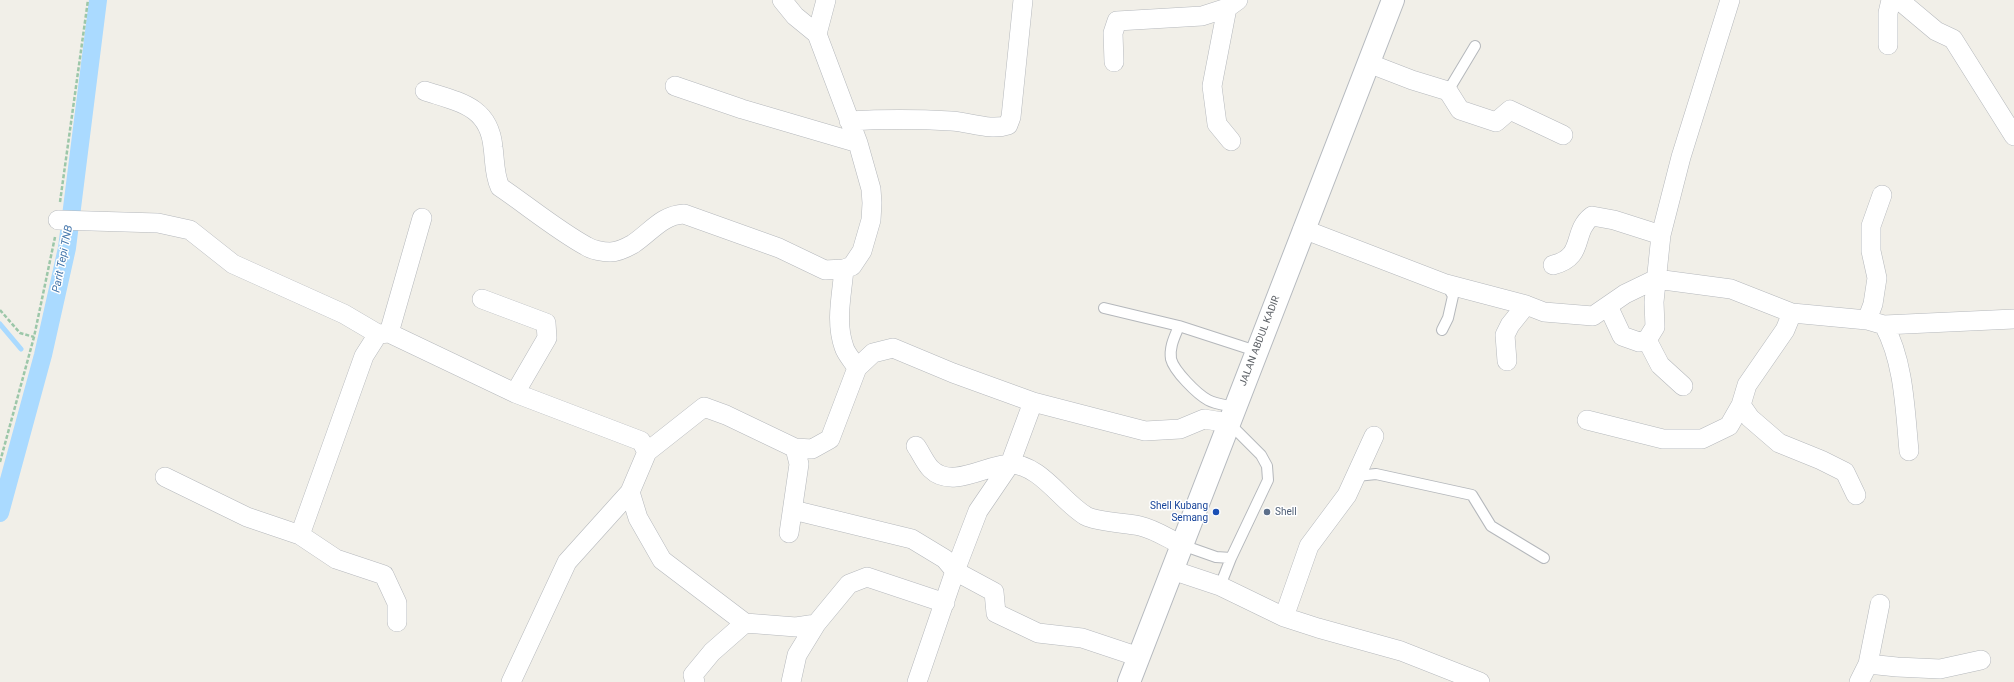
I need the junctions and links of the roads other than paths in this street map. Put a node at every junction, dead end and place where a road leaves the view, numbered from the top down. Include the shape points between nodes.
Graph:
1 (782, 0) edge
2 (826, 0) edge
3 (1023, 0) edge
4 (1730, 0) edge
5 (1891, 0) edge
6 (1899, 0) edge
7 (1388, 1) edge
8 (1233, 4) edge
9 (817, 34) junction
10 (1888, 45) dead end
11 (1475, 46) dead end
12 (1114, 62) dead end
13 (1368, 63) junction
14 (675, 86) dead end
15 (425, 91) dead end
16 (1448, 91) junction
17 (849, 121) junction
18 (2012, 127) edge
19 (1563, 135) dead end
20 (1231, 141) dead end
21 (858, 143) junction
22 (1882, 195) dead end
23 (422, 218) dead end
24 (61, 220) dead end
25 (1303, 229) junction
26 (1661, 236) junction
27 (1553, 264) dead end
28 (844, 269) junction
29 (1656, 279) junction
30 (1446, 284) junction
31 (482, 300) dead end
32 (1526, 305) junction
33 (1608, 306) junction
34 (1104, 308) dead end
35 (1792, 313) junction
36 (2014, 319) edge
37 (1876, 322) junction
38 (1179, 326) junction
39 (1442, 330) dead end
40 (383, 334) junction
41 (1647, 340) junction
42 (1256, 351) junction
43 (1507, 361) dead end
44 (857, 368) junction
45 (1683, 386) dead end
46 (515, 393) junction
47 (1033, 402) junction
48 (1741, 404) junction
49 (1232, 415) junction
50 (1587, 420) dead end
51 (1374, 436) dead end
52 (916, 446) dead end
53 (795, 448) junction
54 (1908, 451) dead end
55 (647, 452) junction
56 (1010, 464) junction
57 (1357, 476) junction
58 (165, 477) dead end
59 (630, 492) junction
60 (1856, 495) dead end
61 (793, 510) junction
62 (789, 533) dead end
63 (300, 535) junction
64 (1182, 544) junction
65 (1230, 558) junction
66 (1544, 558) dead end
67 (1172, 570) junction
68 (954, 572) junction
69 (1220, 586) junction
70 (945, 603) junction
71 (1880, 604) dead end
72 (1284, 617) junction
73 (397, 622) dead end
74 (745, 623) junction
75 (816, 624) junction
76 (1139, 657) junction
77 (1982, 660) dead end
78 (1868, 664) junction
79 (511, 682) edge
80 (695, 682) edge
81 (791, 682) edge
82 (916, 682) edge
83 (1129, 682) edge
84 (1480, 682) edge
85 (1859, 682) edge

1 - 9 street via 795,16
2 - 9 street
3 - 17 street via 1011,117 1008,125 999,128 953,121 902,118
4 - 26 street via 1681,157
5 - 10 street via 1888,13
6 - 18 street via 1936,31 1953,39
7 - 13 main road, JALAN ABDUL KADIR
8 - 12 street via 1202,16 1117,21 1113,33
8 - 20 street via 1212,86 1217,124
9 - 17 street
11 - 16 lane
13 - 16 street
13 - 25 main road, JALAN ABDUL KADIR
14 - 21 street via 742,109
15 - 28 street via 472,108 481,115 492,138 495,173 500,187 587,247 609,252 622,249 647,234 665,218 673,214 684,214 779,248 825,270
16 - 19 street via 1460,110 1496,122 1510,110
17 - 21 street
21 - 28 street via 871,189 871,220 858,259 852,266
22 - 37 street via 1871,226 1871,250 1877,278 1873,304
23 - 40 street
24 - 40 street via 158,224 190,230 233,264
25 - 30 street
25 - 42 main road, JALAN ABDUL KADIR
26 - 27 street via 1614,220 1592,216 1583,222 1574,252 1563,262
26 - 29 street
28 - 44 street via 840,331 844,348
29 - 33 street via 1624,294
29 - 35 street via 1731,289
29 - 41 street via 1655,327
30 - 32 street
30 - 39 lane via 1453,296 1448,318
31 - 46 street via 546,323 547,338
32 - 33 street via 1544,312 1592,316
32 - 43 street via 1505,334
33 - 41 street via 1622,336 1639,342
34 - 38 lane
35 - 37 street
35 - 48 street via 1785,330 1747,385
36 - 37 street
37 - 54 street via 1893,342 1899,366
38 - 42 lane
38 - 49 lane via 1171,348 1174,367 1208,400
40 - 46 street
40 - 63 street via 364,356
41 - 45 street via 1660,365
42 - 49 main road, JALAN ABDUL KADIR
44 - 47 street via 873,353 893,348
44 - 53 street via 830,439 812,449
46 - 55 street via 641,441
47 - 49 street via 1145,431 1180,429 1204,419
47 - 56 street
48 - 50 street via 1729,426 1702,439 1663,439
48 - 60 street via 1750,418 1779,443 1845,472
49 - 64 main road, JALAN ABDUL KADIR
49 - 65 lane via 1261,455 1267,466 1268,480
51 - 57 street
52 - 56 street via 932,470 944,476 968,476
53 - 55 street via 704,407
53 - 61 street via 799,464
55 - 59 street
56 - 64 street via 1029,470 1050,483 1065,501 1088,517 1142,526
56 - 68 street via 978,511
57 - 66 lane via 1376,474 1472,495 1491,526
57 - 72 street via 1348,495 1309,546
58 - 63 street via 247,517
59 - 74 street via 638,518 662,560
59 - 79 street via 567,562
61 - 62 street
61 - 68 street via 912,539 945,559
63 - 73 street via 336,559 384,575 397,603
64 - 65 lane via 1216,557
64 - 67 main road, JALAN ABDUL KADIR
65 - 69 lane
67 - 69 street
67 - 76 main road, JALAN ABDUL KADIR
68 - 70 street
68 - 76 street via 994,592 996,613 1038,633 1082,638
69 - 72 street
70 - 75 street via 866,577 849,584
70 - 82 street
71 - 78 street
72 - 84 street via 1401,651
74 - 75 street via 796,626
74 - 80 street via 712,652 693,675
75 - 81 street via 797,655
76 - 83 main road, JALAN ABDUL KADIR
77 - 78 street via 1940,669
78 - 85 street

